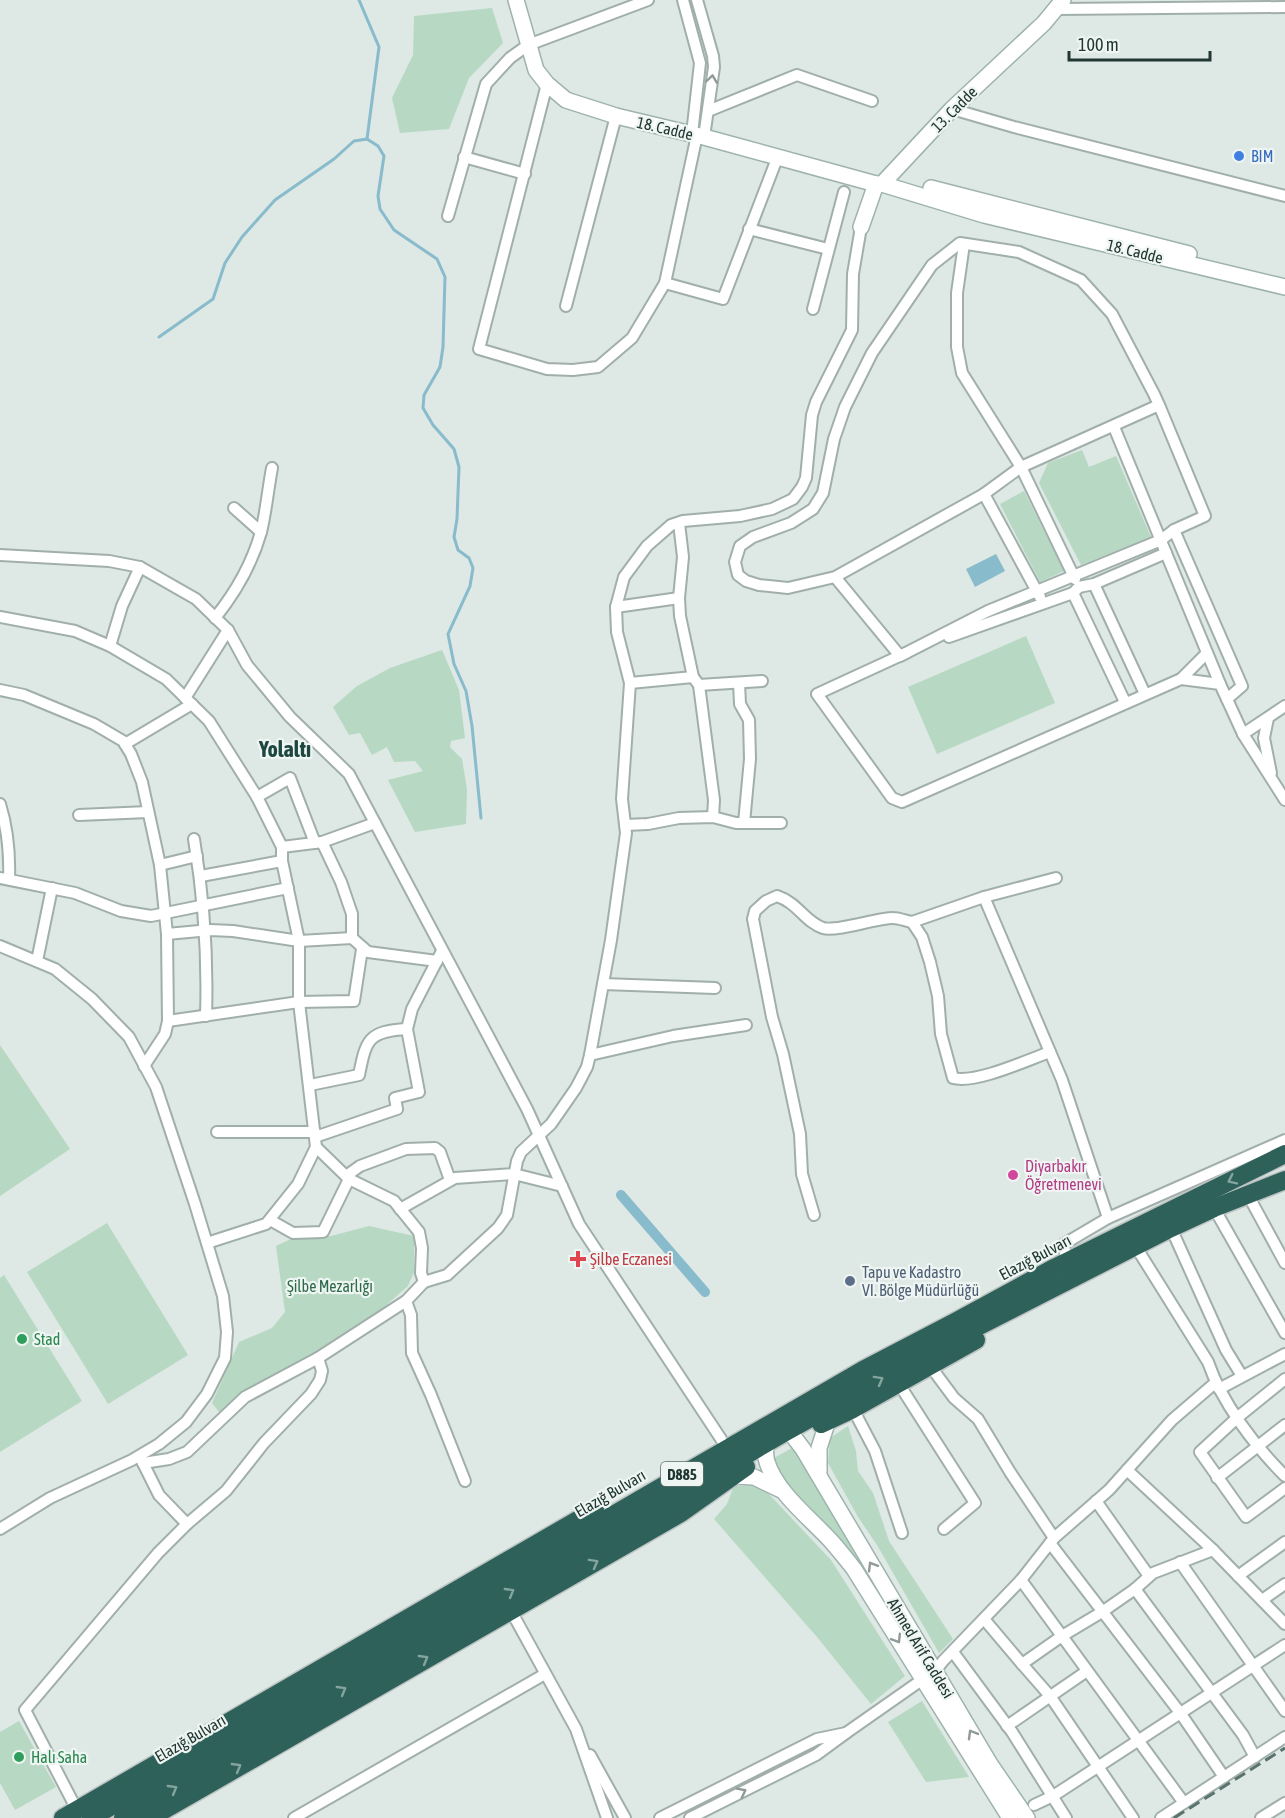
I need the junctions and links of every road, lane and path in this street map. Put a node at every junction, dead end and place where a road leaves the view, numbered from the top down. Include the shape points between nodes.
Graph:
1 (516, 0) edge
2 (648, 0) edge
3 (683, 0) edge
4 (697, 0) edge
5 (1060, 5) edge
6 (1285, 7) edge
7 (528, 45) junction
8 (547, 84) junction
9 (872, 101) dead end
10 (952, 109) junction
11 (708, 111) junction
12 (615, 116) junction
13 (698, 136) junction
14 (778, 156) junction
15 (464, 158) junction
16 (525, 174) junction
17 (882, 181) junction
18 (844, 192) dead end
19 (1285, 196) edge
20 (448, 216) dead end
21 (861, 227) joint
22 (749, 230) junction
23 (963, 244) junction
24 (828, 249) junction
25 (1285, 279) edge
26 (665, 283) junction
27 (1285, 287) edge
28 (566, 306) dead end
29 (813, 309) dead end
30 (1159, 405) junction
31 (1114, 427) junction
32 (1021, 467) junction
33 (272, 468) dead end
34 (984, 494) junction
35 (234, 508) dead end
36 (679, 523) junction
37 (1174, 530) junction
38 (261, 532) junction
39 (1161, 540) junction
40 (1166, 553) junction
41 (0, 555) edge
42 (140, 567) junction
43 (1192, 572) junction
44 (1073, 575) junction
45 (835, 577) junction
46 (1176, 580) junction
47 (1094, 584) junction
48 (1076, 590) junction
49 (1037, 592) junction
50 (680, 598) junction
51 (1043, 603) junction
52 (616, 607) junction
53 (0, 617) edge
54 (215, 618) junction
55 (228, 630) junction
56 (110, 646) junction
57 (1207, 653) junction
58 (900, 656) junction
59 (1181, 680) junction
60 (696, 681) junction
61 (762, 681) dead end
62 (630, 683) junction
63 (740, 683) junction
64 (1220, 684) junction
65 (0, 690) edge
66 (1145, 694) junction
67 (1227, 699) junction
68 (189, 701) junction
69 (1125, 702) junction
70 (1285, 706) edge
71 (1268, 718) junction
72 (1243, 734) junction
73 (124, 744) junction
74 (1273, 782) junction
75 (257, 797) junction
76 (1285, 800) edge
77 (0, 804) edge
78 (148, 812) junction
79 (79, 815) dead end
80 (713, 817) junction
81 (3, 823) edge
82 (375, 823) junction
83 (744, 823) junction
84 (781, 824) dead end
85 (625, 825) junction
86 (194, 839) dead end
87 (318, 842) junction
88 (282, 847) junction
89 (197, 856) junction
90 (282, 861) junction
91 (160, 865) junction
92 (201, 876) junction
93 (1056, 878) dead end
94 (4, 879) edge
95 (52, 888) junction
96 (288, 888) junction
97 (984, 897) junction
98 (204, 904) junction
99 (166, 914) junction
100 (912, 922) junction
101 (206, 931) junction
102 (167, 934) junction
103 (352, 938) junction
104 (299, 941) junction
105 (0, 946) edge
106 (362, 949) junction
107 (440, 956) junction
108 (37, 961) junction
109 (603, 984) junction
110 (715, 988) dead end
111 (299, 1002) junction
112 (206, 1016) junction
113 (168, 1021) junction
114 (746, 1025) dead end
115 (407, 1029) junction
116 (1050, 1052) junction
117 (590, 1055) junction
118 (144, 1066) junction
119 (310, 1085) junction
120 (217, 1132) dead end
121 (538, 1134) junction
122 (315, 1139) junction
123 (1285, 1140) edge
124 (1285, 1154) edge
125 (514, 1174) junction
126 (348, 1178) junction
127 (450, 1180) junction
128 (1285, 1182) edge
129 (562, 1186) junction
130 (1248, 1195) junction
131 (1214, 1208) junction
132 (400, 1209) junction
133 (814, 1215) dead end
134 (1108, 1218) junction
135 (270, 1220) junction
136 (1171, 1228) junction
137 (207, 1244) junction
138 (1136, 1247) junction
139 (1066, 1262) junction
140 (1285, 1263) edge
141 (424, 1282) junction
142 (1026, 1282) junction
143 (1043, 1293) junction
144 (406, 1301) junction
145 (1285, 1333) edge
146 (1285, 1354) edge
147 (318, 1358) junction
148 (931, 1366) junction
149 (1242, 1376) junction
150 (1285, 1379) edge
151 (899, 1384) junction
152 (1217, 1386) junction
153 (853, 1409) junction
154 (830, 1413) junction
155 (1238, 1417) junction
156 (1285, 1425) edge
157 (784, 1430) junction
158 (721, 1439) junction
159 (1257, 1445) junction
160 (766, 1448) junction
161 (141, 1460) junction
162 (1127, 1470) junction
163 (1284, 1472) edge
164 (820, 1475) junction
165 (733, 1476) junction
166 (1217, 1478) junction
167 (465, 1481) dead end
168 (1285, 1488) edge
169 (786, 1493) junction
170 (1096, 1501) junction
171 (186, 1524) junction
172 (0, 1529) edge
173 (944, 1529) dead end
174 (902, 1533) dead end
175 (1052, 1540) junction
176 (1285, 1542) edge
177 (1213, 1550) junction
178 (1180, 1562) junction
179 (508, 1575) junction
180 (1149, 1576) junction
181 (1238, 1576) junction
182 (1021, 1580) junction
183 (1285, 1584) edge
184 (1135, 1589) junction
185 (445, 1597) junction
186 (1262, 1600) junction
187 (510, 1609) junction
188 (1102, 1612) junction
189 (984, 1619) junction
190 (1285, 1624) edge
191 (1062, 1636) junction
192 (1285, 1645) edge
193 (953, 1652) junction
194 (1022, 1664) junction
195 (1254, 1665) junction
196 (936, 1670) junction
197 (1087, 1671) junction
198 (545, 1674) junction
199 (922, 1680) junction
200 (1213, 1693) junction
201 (1050, 1696) junction
202 (1285, 1710) edge
203 (1181, 1714) junction
204 (1007, 1726) junction
205 (576, 1730) junction
206 (846, 1733) junction
207 (1285, 1737) edge
208 (1137, 1742) junction
209 (1255, 1757) junction
210 (1098, 1767) junction
211 (1224, 1777) junction
212 (1053, 1796) junction
213 (1184, 1803) junction
214 (1285, 1803) edge
215 (1030, 1812) edge
216 (77, 1815) edge
217 (1265, 1817) edge
218 (123, 1818) edge
219 (150, 1818) edge
220 (294, 1818) edge
221 (607, 1818) edge
222 (625, 1818) edge
223 (660, 1818) edge
224 (690, 1818) edge
225 (1010, 1818) edge
226 (1066, 1818) edge
227 (1133, 1818) edge
228 (1161, 1818) edge

1 - 7 street, 18. Cadde
2 - 7 street
3 - 13 street via 700,63
11 -> 4 street via 713,56
5 - 6 street
5 - 10 street, 13. Cadde
7 - 8 street, 18. Cadde via 536,70
7 - 15 street via 486,84
8 - 12 street, 18. Cadde via 566,100
8 - 16 street
9 - 11 street via 797,75
10 - 17 street, 13. Cadde
10 - 19 street
11 - 13 street
12 - 13 street, 18. Cadde
12 - 28 street
13 - 14 street, 18. Cadde
13 - 26 street
14 - 17 street, 18. Cadde
14 - 22 street
15 - 16 street
15 - 20 street
16 - 26 street via 479,349 547,369 598,367 632,338
17 - 21 street, 13. Cadde
17 - 25 street, 18. Cadde
17 - 27 street, 18. Cadde via 984,214
18 - 24 street
21 - 36 street via 853,274 852,330 816,402 802,487 793,499 772,509
22 - 24 street
22 - 26 street via 723,299
23 - 30 street via 1019,252 1081,280 1112,314
23 - 32 street via 957,293 957,346 962,373
23 - 45 street via 932,265 872,353 845,407 823,493 813,509 791,523 753,537 740,546 735,562 738,575 759,585 788,588
24 - 29 street
30 - 31 street
30 - 37 street via 1205,516
31 - 32 street
31 - 39 street
32 - 34 street
32 - 44 street
33 - 38 street
34 - 45 street
34 - 49 street
35 - 38 street
36 - 50 street via 683,557
36 - 52 street via 660,534 632,564
37 - 39 street
37 - 43 street
38 - 54 street via 233,596
39 - 40 street
39 - 44 street
40 - 46 street
40 - 47 street
41 - 42 street via 109,561
42 - 54 street via 196,599
42 - 56 street
43 - 46 street
43 - 67 street via 1242,686
44 - 48 street
44 - 49 street
45 - 58 street
46 - 57 street
47 - 48 street
47 - 66 street
48 - 51 street
48 - 69 street
49 - 51 street
49 - 58 street via 988,611
50 - 52 street
50 - 60 street via 680,616
51 - 58 street
52 - 62 street via 617,632
53 - 56 street via 75,631
54 - 55 street
55 - 68 street
55 - 82 street via 247,664 290,717 349,774
56 - 68 street via 166,679
57 - 59 street
57 - 64 street
58 - 69 street via 817,694 892,798 902,802
59 - 64 street
59 - 66 street
60 - 62 street
60 - 63 street
60 - 80 street via 714,800
61 - 63 street
62 - 85 street via 622,799
63 - 83 street via 740,704 749,720
64 - 67 street
65 - 73 street via 94,724
66 - 69 street
67 - 72 street
68 - 73 street
68 - 75 street via 209,721
70 - 71 street
71 - 72 street
71 - 74 street via 1264,738
72 - 74 street
73 - 78 street via 138,773
74 - 76 street
75 - 87 street via 290,778
75 - 88 street
77 - 81 street
78 - 79 street
78 - 91 street
80 - 83 street
80 - 85 street
81 - 94 street via 10,849
82 - 87 street
82 - 107 street
83 - 84 street
85 - 109 street
86 - 89 street
87 - 88 street
87 - 103 street via 341,882 352,914
88 - 90 street
89 - 91 street
89 - 92 street
90 - 92 street
90 - 96 street
91 - 99 street
92 - 98 street
93 - 97 street
94 - 95 street
95 - 99 street via 121,911
95 - 108 street
96 - 98 street
96 - 104 street
97 - 100 street
97 - 116 street
98 - 99 street
98 - 101 street
99 - 102 street
100 - 116 street via 930,962 941,1034 954,1078 988,1075
100 - 133 street via 893,918 825,928 812,923 787,899 777,896 755,911 755,937 800,1134 802,1174
101 - 102 street
101 - 104 street
101 - 112 street
102 - 113 street
103 - 104 street
103 - 106 street
104 - 111 street
105 - 108 street
106 - 107 street
106 - 111 street via 354,1001
107 - 115 street via 412,1009
107 - 121 street
108 - 118 street via 55,969 92,999 129,1037
109 - 110 street
109 - 117 street
111 - 112 street
111 - 119 street
112 - 113 street
113 - 118 street via 165,1034
114 - 117 street
115 - 119 street via 379,1032 372,1038 364,1049 359,1075
115 - 122 street via 419,1092 395,1098 397,1109
116 - 134 street
117 - 121 street via 576,1088 551,1124
118 - 137 street via 156,1087
119 - 122 street
120 - 122 street
121 - 125 street via 521,1152
121 - 129 street
122 - 126 street
122 - 135 street via 298,1184
123 - 134 street
124 -> 139 highway, Elazığ Bulvarı / D885
125 - 127 street
125 - 129 street
125 - 141 street via 507,1215 498,1228 447,1275
126 - 127 street via 360,1166 406,1149 435,1148
126 - 132 street via 393,1201
126 - 135 street via 323,1232 292,1233
127 - 132 street
128 - 130 highway, Elazığ Bulvarı / D885
129 - 158 street via 579,1224
130 - 131 highway, Elazığ Bulvarı / D885
130 - 140 street
131 - 136 highway, Elazığ Bulvarı / D885
131 - 145 street
132 - 141 street via 419,1232
134 - 139 street via 1064,1244
135 - 137 street
136 - 138 highway, Elazığ Bulvarı / D885
136 - 149 street via 1226,1350
137 - 161 street via 223,1296 225,1358 207,1394 186,1422
138 - 143 highway, Elazığ Bulvarı / D885
138 - 152 street via 1208,1362
139 - 142 highway, Elazığ Bulvarı / D885
141 - 144 street
142 - 157 highway, Elazığ Bulvarı / D885 via 863,1370
142 - 158 highway via 983,1297 935,1321
143 - 148 highway via 994,1329
154 -> 143 highway, Elazığ Bulvarı / D885 via 936,1348
144 - 147 street
144 - 167 street via 411,1315 412,1353
146 - 149 street
147 - 161 street via 245,1398 188,1452 169,1459
147 - 171 street via 322,1371 311,1394 264,1443 226,1491
148 - 151 highway
148 - 175 street via 954,1398 978,1419
149 - 152 street
150 - 155 street
151 - 153 highway
151 - 173 street via 975,1503
152 - 155 street
152 - 162 street via 1173,1420
153 - 154 highway
153 - 174 street via 875,1451
154 - 157 highway, Elazığ Bulvarı / D885
154 - 164 street, Ahmed Arif Caddesi via 819,1448
155 - 159 street
155 - 166 street via 1200,1452
156 - 159 street
157 - 160 highway, Elazığ Bulvarı / D885
157 - 164 street, Ahmed Arif Caddesi
157 - 179 highway, Elazığ Bulvarı / D885
158 - 185 highway
159 - 163 street
159 - 166 street
160 - 165 highway
160 - 169 street, Ahmed Arif Caddesi via 767,1462
218 -> 160 highway, Elazığ Bulvarı / D885
161 - 171 street via 159,1495
161 - 172 street via 50,1498
162 - 170 street
162 - 177 street
196 -> 164 street, Ahmed Arif Caddesi
165 - 169 street, Ahmed Arif Caddesi via 754,1478
187 -> 165 highway via 671,1518
166 - 168 street via 1246,1517
169 -> 199 street, Ahmed Arif Caddesi via 854,1569
170 - 175 street
170 - 180 street
171 - 216 street via 25,1710
175 - 182 street
175 - 188 street
176 - 181 street
177 - 178 street
177 - 181 street
178 - 180 street
178 - 195 street
179 - 185 highway
179 - 216 highway, Elazığ Bulvarı / D885
180 - 184 street
181 - 186 street
182 - 189 street
182 - 191 street
183 - 186 street
184 - 188 street
184 - 200 street
185 - 216 highway
186 - 190 street
187 - 198 street
219 -> 187 highway
188 - 191 street
188 - 203 street
189 - 193 street
189 - 194 street
191 - 194 street
191 - 197 street
192 - 195 street
193 - 196 street
193 - 204 street
194 - 201 street
195 - 200 street
195 - 202 street
196 - 199 street
215 -> 196 street, Ahmed Arif Caddesi via 990,1764
197 - 201 street
197 - 208 street
198 - 205 street
198 - 220 street
199 - 206 street
199 - 225 street, Ahmed Arif Caddesi
200 - 203 street
200 - 209 street
201 - 204 street
201 - 210 street
203 - 208 street
203 - 211 street
204 - 212 street
205 - 221 street
205 - 222 street
206 - 223 street via 817,1739
224 -> 206 street via 816,1755
207 - 209 street
208 - 210 street
208 - 213 street
209 - 211 street
210 - 212 street
210 - 227 street
211 - 213 street
212 - 215 street
212 - 226 street
213 - 228 street
214 - 217 street

